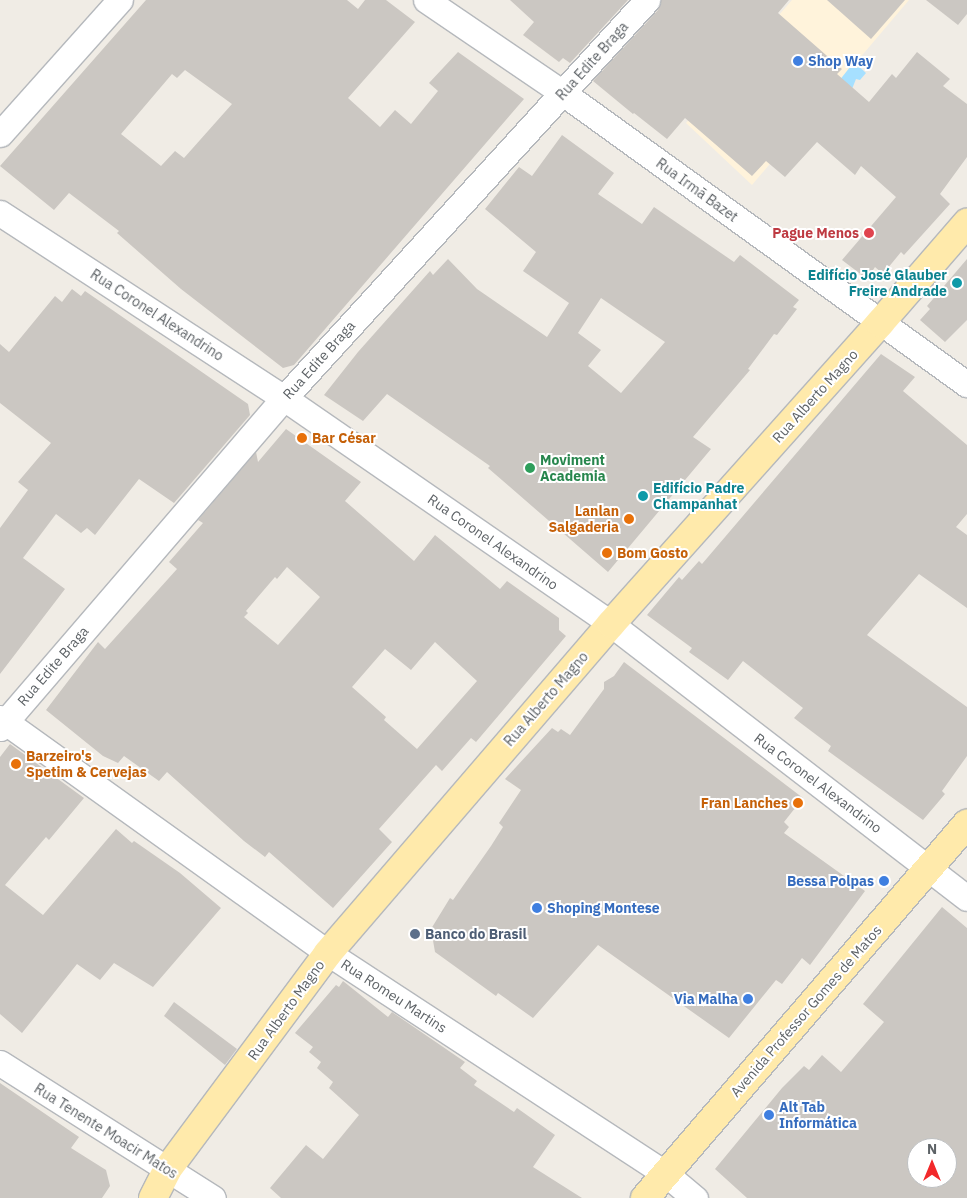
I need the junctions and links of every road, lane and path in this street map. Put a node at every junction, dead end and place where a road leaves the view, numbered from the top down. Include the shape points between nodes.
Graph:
1 (120, 0) edge
2 (426, 0) edge
3 (646, 0) edge
4 (563, 93) junction
5 (0, 134) edge
6 (0, 213) edge
7 (967, 223) edge
8 (880, 323) junction
9 (967, 384) edge
10 (284, 398) junction
11 (611, 624) junction
12 (2, 722) edge
13 (967, 823) edge
14 (929, 867) junction
15 (967, 898) edge
16 (328, 953) junction
17 (0, 1063) edge
18 (167, 1170) junction
19 (666, 1174) junction
20 (153, 1198) edge
21 (213, 1198) edge
22 (645, 1198) edge
23 (695, 1198) edge

1 - 5 street
2 - 4 street, Rua Irmã Bazet
3 - 4 street, Rua Edite Braga
4 - 8 street, Rua Irmã Bazet
4 - 10 street, Rua Edite Braga
6 - 10 street, Rua Coronel Alexandrino
7 - 8 main road, Rua Alberto Magno
8 - 9 street, Rua Irmã Bazet
8 - 11 main road, Rua Alberto Magno
10 - 11 street, Rua Coronel Alexandrino
10 - 12 street, Rua Edite Braga
11 - 14 street, Rua Coronel Alexandrino
11 - 16 main road, Rua Alberto Magno
12 - 16 street, Rua Romeu Martins
13 - 14 main road, Avenida Professor Gomes de Matos
14 - 15 street, Rua Coronel Alexandrino
14 - 19 main road, Avenida Professor Gomes de Matos
16 - 18 main road, Rua Alberto Magno
16 - 19 street, Rua Romeu Martins
17 - 18 street, Rua Tenente Moacir Matos
18 - 20 main road, Rua Alberto Magno
18 - 21 street, Rua Tenente Moacir Matos
19 - 22 main road, Avenida Professor Gomes de Matos
19 - 23 street, Rua Romeu Martins

